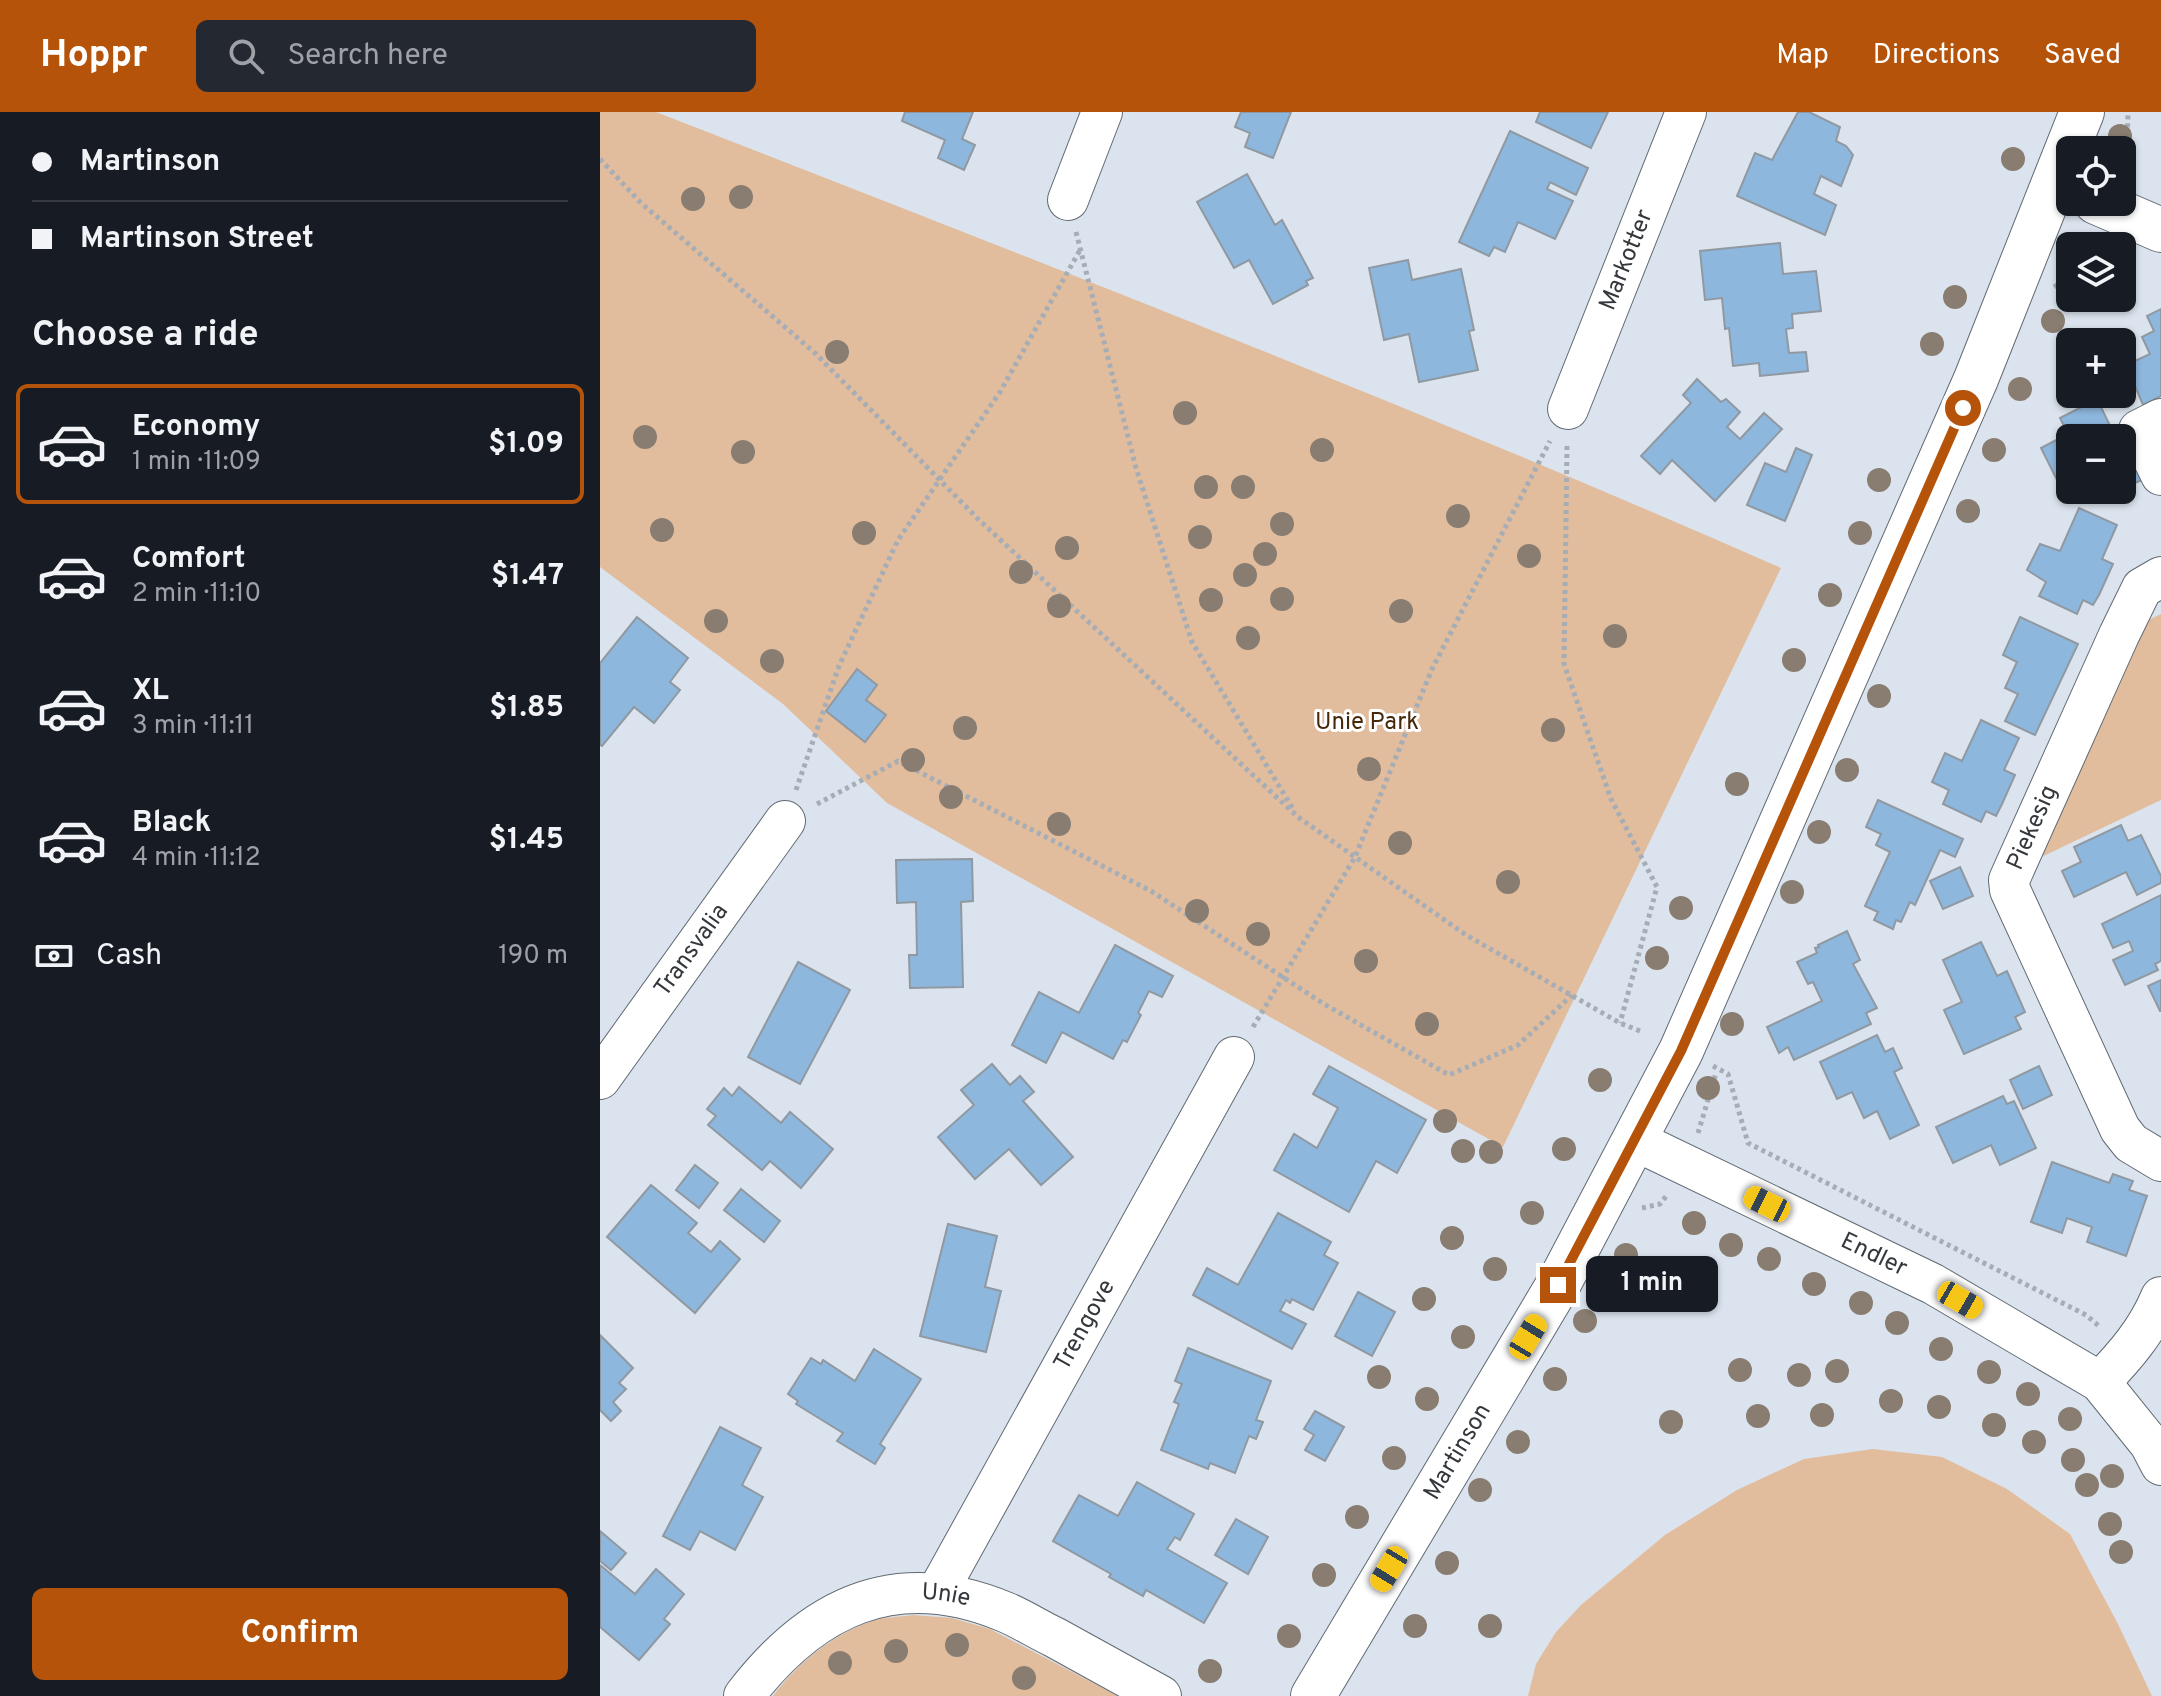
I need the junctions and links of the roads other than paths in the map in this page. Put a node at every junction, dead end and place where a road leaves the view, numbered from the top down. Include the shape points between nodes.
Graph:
1 (1102, 112) edge
2 (1686, 112) edge
3 (2082, 112) edge
4 (2076, 136) edge
5 (1068, 200) road end
6 (2056, 200) edge
7 (2128, 216) edge
8 (2161, 230) edge
9 (1568, 409) road end
10 (2161, 419) edge
11 (2161, 475) edge
12 (2161, 577) edge
13 (785, 821) road end
14 (1234, 1057) road end
15 (600, 1079) edge
16 (1634, 1140) junction
17 (2161, 1161) edge
18 (2161, 1297) edge
19 (2100, 1382) junction
20 (2161, 1465) edge
21 (937, 1593) junction
22 (744, 1696) edge
23 (1161, 1696) edge
24 (1313, 1696) edge

1 - 5 street
2 - 9 street, Markotter
3 - 4 street
6 - 16 street via 1681,1051
7 - 8 street
10 - 11 street via 2139,430
12 - 17 street, Piekesig via 2142,588 2009,880 2120,1129 2131,1143
13 - 15 street, Transvalia
14 - 21 street, Trengove
16 - 19 street, Endler via 1933,1284
16 - 24 street, Martinson via 1558,1285
18 - 19 street via 2128,1353
19 - 20 street, Endler
21 - 22 street, Unie via 863,1601 824,1619 795,1639
21 - 23 street, Unie via 1005,1612

